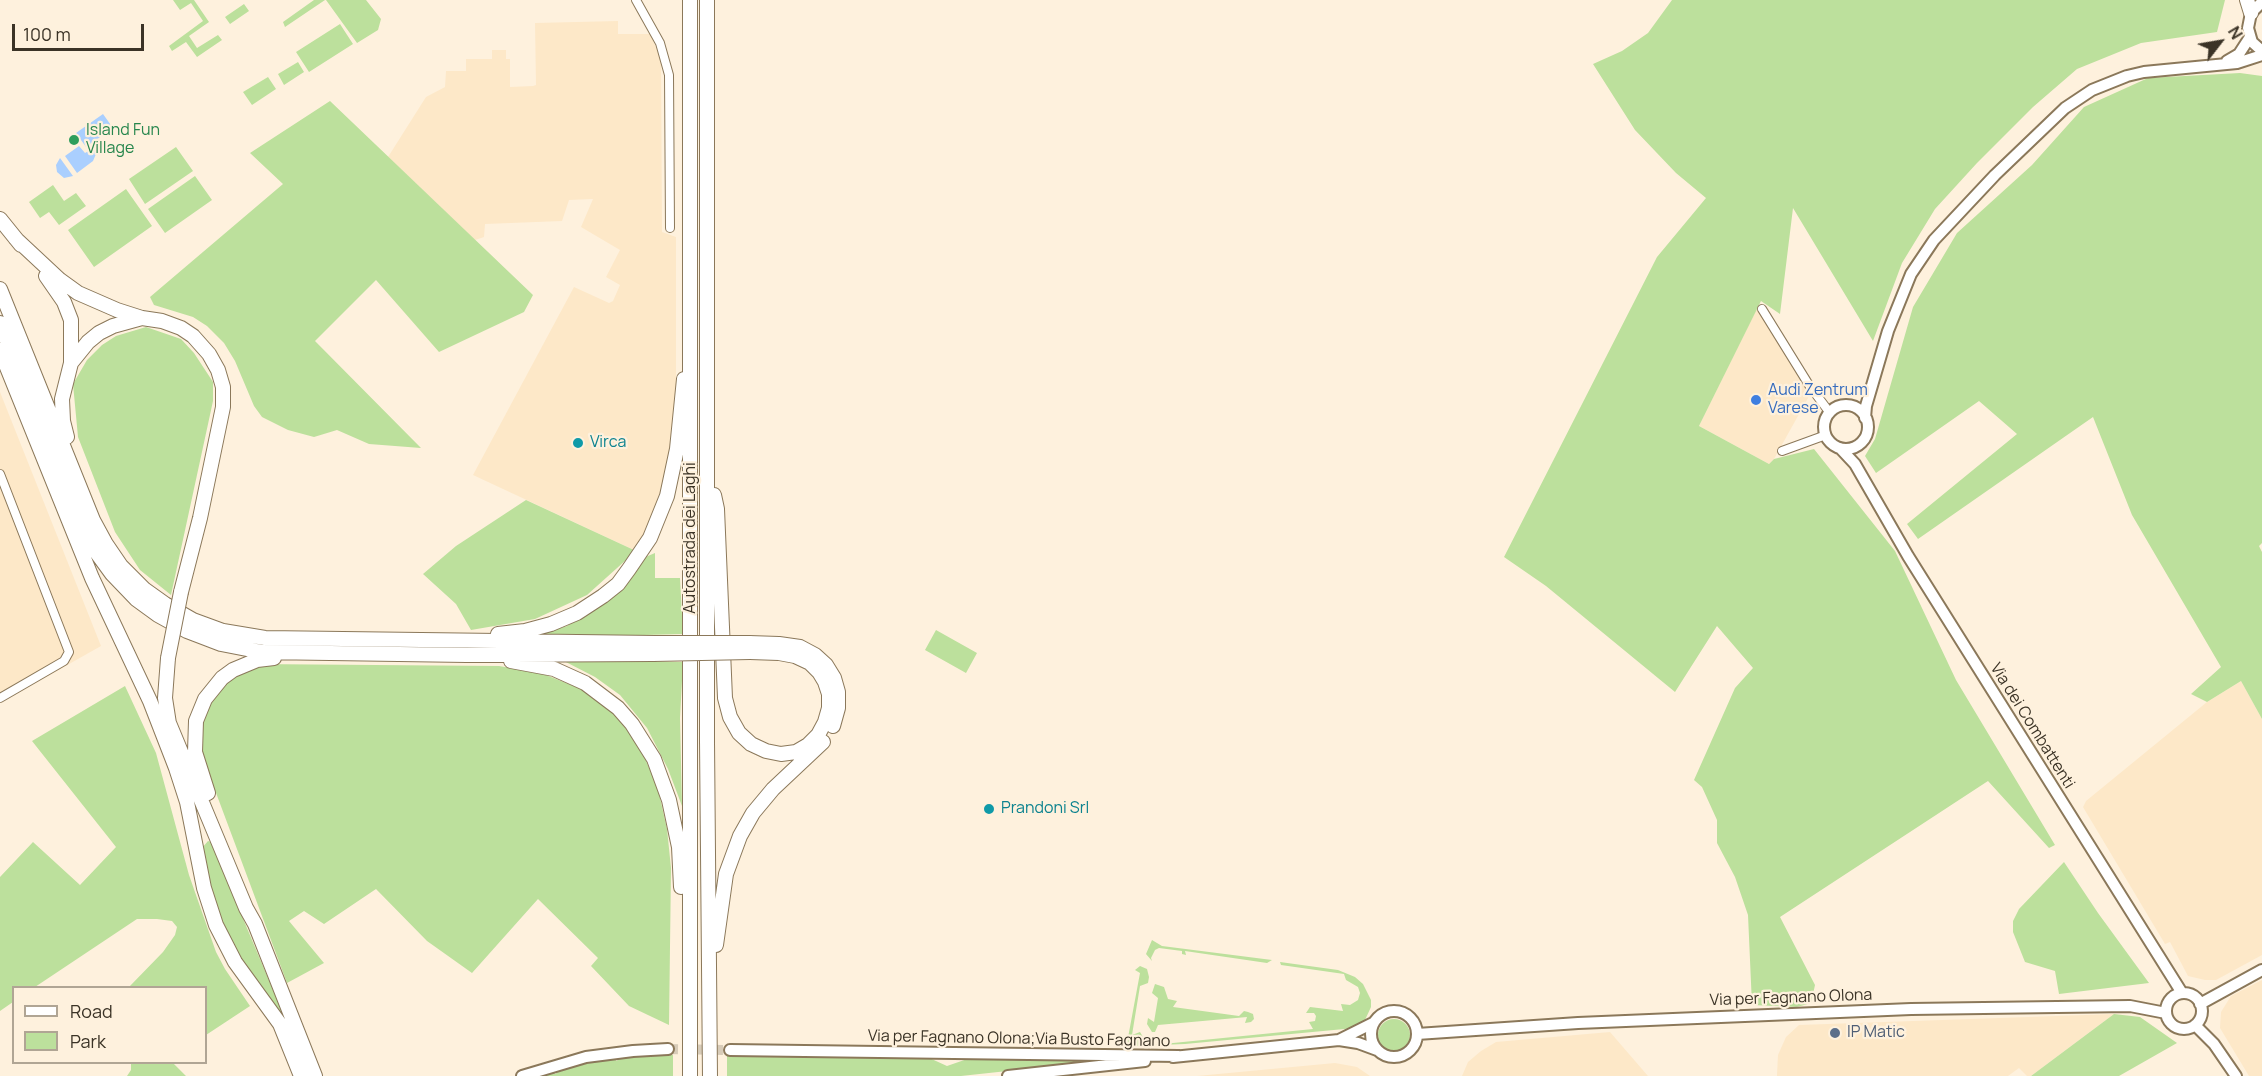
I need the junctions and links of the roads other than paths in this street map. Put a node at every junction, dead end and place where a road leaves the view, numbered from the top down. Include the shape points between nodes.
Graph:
1 (636, 0) edge
2 (690, 0) edge
3 (707, 0) edge
4 (2262, 2) edge
5 (2249, 7) edge
6 (2250, 38) junction
7 (2262, 53) edge
8 (2222, 64) junction
9 (0, 219) edge
10 (670, 228) dead end
11 (15, 238) junction
12 (0, 289) edge
13 (1762, 309) dead end
14 (142, 318) junction
15 (0, 323) edge
16 (691, 323) junction
17 (0, 351) edge
18 (70, 363) junction
19 (1871, 388) junction
20 (1848, 406) junction
21 (1830, 412) junction
22 (1865, 418) junction
23 (1826, 435) junction
24 (1860, 444) junction
25 (1840, 448) junction
26 (1782, 451) dead end
27 (708, 464) junction
28 (1860, 473) junction
29 (0, 474) edge
30 (77, 480) junction
31 (416, 640) junction
32 (749, 647) junction
33 (654, 649) junction
34 (306, 653) junction
35 (467, 655) junction
36 (0, 698) edge
37 (169, 723) junction
38 (176, 768) junction
39 (255, 924) junction
40 (2262, 970) edge
41 (2182, 993) junction
42 (710, 999) junction
43 (690, 1000) junction
44 (2200, 1004) junction
45 (2166, 1013) junction
46 (1374, 1023) junction
47 (2195, 1025) junction
48 (1417, 1034) junction
49 (1338, 1040) junction
50 (668, 1049) tunnel mouth
51 (730, 1050) tunnel mouth
52 (1377, 1050) junction
53 (1178, 1056) junction
54 (301, 1075) edge
55 (315, 1076) edge
56 (522, 1076) edge
57 (690, 1076) edge
58 (710, 1076) edge
59 (1008, 1076) edge
60 (2236, 1076) edge

1 - 10 street via 660,44 669,75
2 - 16 highway, Autostrada dei Laghi
3 - 27 highway, Autostrada dei Laghi
4 - 5 main road
5 - 6 main road
6 - 7 main road
6 - 8 main road via 2239,54
7 - 8 main road via 2237,63
8 - 19 main road via 2127,76 2092,90 2055,116 1964,208 1922,257 1896,306
9 - 11 highway
11 - 14 highway via 78,293
11 - 18 highway via 64,302 70,320
12 - 30 highway
13 - 21 street
14 - 18 highway via 99,333
14 - 37 highway, bridge via 182,328 193,336 209,354 223,387 224,407 168,658 165,684
15 - 34 highway via 81,526 111,574 136,599 187,631 221,644 262,652
16 - 31 highway via 677,449 667,496 650,538 618,584 586,607 551,624 525,631
16 - 43 highway, Autostrada dei Laghi
17 - 38 highway via 92,578 150,701
18 - 30 highway via 62,399 63,421
19 - 20 main road
19 - 22 main road
20 - 21 main road
20 - 22 main road
21 - 23 main road via 1824,426
22 - 24 main road via 1867,432
23 - 25 main road, Via dei Combattenti
23 - 26 street
24 - 25 main road
24 - 28 main road
25 - 28 main road, Via dei Combattenti
27 - 32 highway via 717,509 725,698 730,717 751,744 781,754 796,752 818,735 825,722 829,694 825,682 810,663 795,656
27 - 42 highway, Autostrada dei Laghi
28 - 41 main road, Via dei Combattenti
29 - 36 street via 69,652 64,661
30 - 31 highway via 93,520 121,566 151,594 193,620 223,631 265,638
31 - 33 highway
32 - 33 highway, bridge
32 - 42 highway via 779,644 800,647 815,655 834,678 838,708 825,740 773,789 740,836 726,874
33 - 35 highway
34 - 35 highway
34 - 39 highway via 257,660 233,670 209,693 196,721 197,763
35 - 43 highway via 537,665 568,674 618,708 645,742 669,800 677,839
37 - 38 highway
37 - 39 highway
38 - 54 highway via 216,924 235,962 280,1024
39 - 55 highway
40 - 44 main road
41 - 44 main road via 2193,996
41 - 45 main road via 2168,1002
42 - 58 highway, Autostrada dei Laghi
43 - 57 highway, Autostrada dei Laghi
44 - 47 main road via 2201,1016
45 - 47 main road, Via per Fagnano Olona via 2174,1027 2185,1029
45 - 48 main road, Via per Fagnano Olona via 2130,1006 1911,1009
46 - 48 main road via 1388,1012 1402,1012 1413,1021
46 - 49 main road
46 - 52 main road via 1371,1037
47 - 60 main road
48 - 52 main road via 1414,1046 1404,1055 1391,1057
49 - 52 main road
49 - 53 main road
50 - 56 main road via 586,1058
51 - 53 main road, Via per Fagnano Olona;Via Busto Fagnano
53 - 59 main road, Via per Fagnano Olona;Via Busto Fagnano

